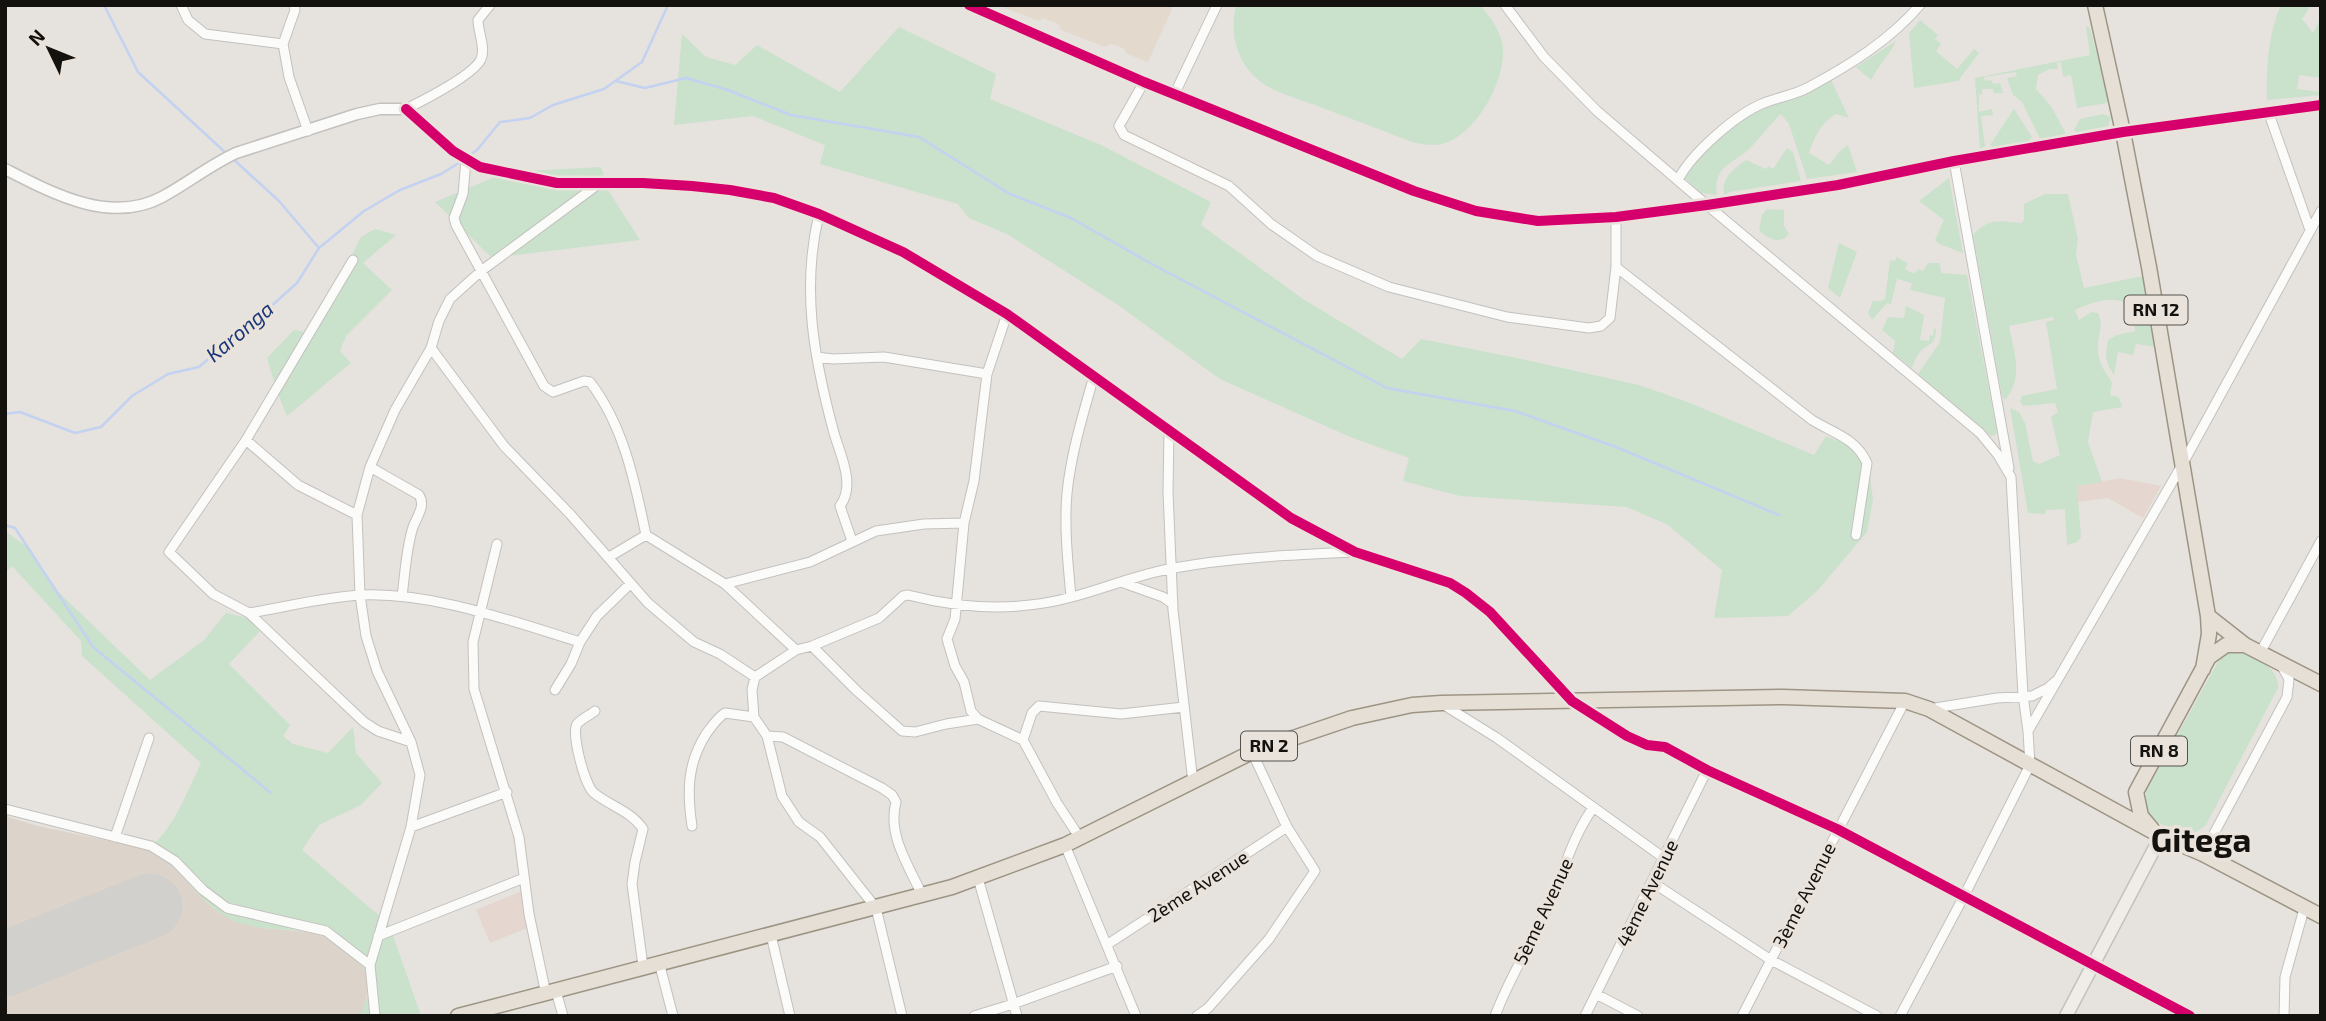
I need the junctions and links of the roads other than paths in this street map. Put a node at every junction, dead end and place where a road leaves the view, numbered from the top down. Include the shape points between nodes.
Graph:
1 (181, 5) edge
2 (294, 5) edge
3 (490, 5) edge
4 (969, 5) edge
5 (1217, 5) edge
6 (1505, 5) edge
7 (1920, 5) edge
8 (2095, 5) edge
9 (283, 44) junction
10 (1144, 82) junction
11 (1175, 93) junction
12 (2321, 105) edge
13 (406, 109) junction
14 (2268, 111) junction
15 (308, 131) junction
16 (2123, 132) junction
17 (466, 160) junction
18 (1954, 162) junction
19 (5, 169) edge
20 (1678, 180) junction
21 (600, 183) junction
22 (1707, 205) junction
23 (2321, 211) edge
24 (820, 214) junction
25 (1616, 217) junction
26 (2315, 226) edge
27 (353, 260) dead end
28 (1616, 267) junction
29 (481, 271) junction
30 (1007, 314) junction
31 (431, 348) junction
32 (817, 357) junction
33 (987, 374) junction
34 (1094, 376) junction
35 (1169, 430) junction
36 (246, 440) junction
37 (2182, 465) junction
38 (370, 467) junction
39 (2011, 477) junction
40 (357, 515) junction
41 (964, 523) junction
42 (646, 535) junction
43 (1856, 535) dead end
44 (852, 541) junction
45 (2321, 541) edge
46 (497, 544) dead end
47 (1355, 552) junction
48 (609, 557) junction
49 (1173, 568) junction
50 (1121, 582) junction
51 (630, 584) junction
52 (724, 584) junction
53 (360, 595) junction
54 (402, 596) junction
55 (1071, 597) junction
56 (1173, 604) junction
57 (957, 607) junction
58 (479, 611) junction
59 (249, 612) junction
60 (2208, 616) junction
61 (580, 642) junction
62 (2245, 645) junction
63 (812, 646) junction
64 (796, 650) junction
65 (2260, 653) junction
66 (2277, 661) junction
67 (2203, 668) junction
68 (2066, 669) junction
69 (754, 677) junction
70 (2321, 684) edge
71 (555, 690) dead end
72 (2023, 695) junction
73 (1572, 701) junction
74 (1905, 701) junction
75 (1441, 703) junction
76 (1184, 707) junction
77 (1929, 709) junction
78 (595, 711) dead end
79 (754, 717) junction
80 (978, 719) junction
81 (2028, 732) junction
82 (767, 736) junction
83 (149, 738) dead end
84 (1023, 740) junction
85 (411, 742) junction
86 (1252, 752) junction
87 (2030, 765) junction
88 (1707, 770) junction
89 (1193, 782) junction
90 (507, 792) junction
91 (2136, 792) junction
92 (2096, 800) junction
93 (1593, 808) junction
94 (5, 809) edge
95 (692, 826) dead end
96 (411, 827) junction
97 (1287, 827) junction
98 (1837, 830) junction
99 (2158, 835) junction
100 (115, 837) junction
101 (1080, 838) junction
102 (1065, 845) junction
103 (2203, 853) junction
104 (1664, 858) junction
105 (524, 878) junction
106 (978, 878) junction
107 (1652, 882) junction
108 (922, 895) junction
109 (1963, 898) junction
110 (876, 908) junction
111 (2304, 909) junction
112 (2321, 916) edge
113 (771, 934) junction
114 (378, 936) junction
115 (1108, 944) junction
116 (1772, 960) junction
117 (659, 962) junction
118 (370, 965) junction
119 (643, 966) junction
120 (1117, 966) junction
121 (2094, 967) junction
122 (551, 993) junction
123 (1596, 994) junction
124 (1013, 1004) junction
125 (375, 1016) edge
126 (458, 1016) edge
127 (563, 1016) edge
128 (673, 1016) edge
129 (790, 1016) edge
130 (902, 1016) edge
131 (974, 1016) edge
132 (1017, 1016) edge
133 (1136, 1016) edge
134 (1197, 1016) edge
135 (1494, 1016) edge
136 (1585, 1016) edge
137 (1638, 1016) edge
138 (1742, 1016) edge
139 (1877, 1016) edge
140 (1900, 1016) edge
141 (2066, 1016) edge
142 (2190, 1016) edge
143 (2284, 1016) edge

1 - 9 street via 188,20 205,34
2 - 9 street
3 - 13 street via 478,20 483,49 475,67
4 - 10 street
5 - 11 street
6 - 20 street via 1558,72
7 - 20 street via 1890,37 1832,74 1749,111 1698,152
8 - 16 main road, RN 12
9 - 15 street
10 - 11 street
10 - 28 street via 1119,126 1124,135 1229,186 1271,224 1317,256 1389,287 1507,317 1595,328 1610,317
11 - 25 street via 1414,191 1476,211 1538,221
12 - 14 street
13 - 15 street via 357,114
13 - 17 street
14 - 16 street
14 - 26 street
15 - 19 street via 236,153 160,198 114,208 58,194
16 - 18 street
16 - 37 main road, RN 12
17 - 21 street via 557,183
17 - 29 street via 463,194 454,218
18 - 22 street
18 - 39 street
20 - 22 street
21 - 24 street via 730,190 774,198
21 - 29 street
22 - 25 street
22 - 39 street via 1980,433
23 - 26 street
24 - 30 street via 903,251
24 - 32 street via 810,262
25 - 28 street
26 - 37 street
27 - 36 street
28 - 43 street via 1812,420 1856,446 1867,463
29 - 31 street via 450,299
29 - 42 street via 548,390 584,381 593,386 622,441
30 - 33 street
30 - 34 street
31 - 38 street via 395,410
31 - 48 street via 504,446
32 - 33 street via 884,356
32 - 44 street via 846,471 840,506
33 - 41 street
34 - 35 street
34 - 55 street via 1067,493
35 - 47 street via 1291,518
35 - 49 street
36 - 40 street via 298,485
36 - 59 street via 169,552 213,594
37 - 60 main road, RN 12
37 - 68 street
38 - 40 street
38 - 54 street via 422,500
39 - 72 street
40 - 53 street
41 - 44 street via 876,531
41 - 57 street
42 - 48 street
42 - 52 street
44 - 52 street via 810,562
45 - 65 street
46 - 58 street
47 - 49 street via 1238,558
47 - 73 street via 1450,583 1466,593 1490,612
48 - 51 street
49 - 50 street
49 - 56 street
50 - 55 street
50 - 56 street
51 - 61 street via 597,616
51 - 69 street via 694,642
52 - 64 street
53 - 54 street
53 - 59 street
53 - 85 street via 377,671
54 - 58 street
55 - 57 street via 1010,606
56 - 76 street
57 - 63 street via 903,596 878,618
57 - 80 street via 948,644 971,711
58 - 61 street
58 - 90 street via 473,642 474,689
59 - 85 street via 364,722
60 - 62 main road
60 - 67 main road, RN 8
61 - 71 street
62 - 65 main road
62 - 67 main road, RN 8 via 2233,643 2216,650
63 - 64 street
63 - 80 street via 902,731
64 - 69 street
65 - 66 main road
66 - 70 main road
66 - 103 street via 2289,679 2287,697
67 - 91 main road, RN 8
68 - 72 street via 2048,688
68 - 81 street
69 - 79 street
72 - 77 street
72 - 81 street
73 - 74 main road, RN 2 via 1783,697
73 - 75 main road, RN 2
73 - 88 street via 1627,736 1665,747
74 - 77 main road, RN 2
74 - 98 street, 3ème Avenue
75 - 86 main road, RN 2 via 1352,718
75 - 93 street
76 - 84 street via 1121,713 1039,706 1031,713
76 - 89 street
77 - 87 main road, RN 2
78 - 119 street via 575,730 585,778 594,793 637,820 643,829 632,884
79 - 82 street
79 - 95 street via 725,713 699,746 688,778
80 - 84 street
81 - 87 street
82 - 108 street via 783,737 892,795 896,802 894,830
82 - 110 street via 782,796 799,822 820,837
83 - 100 street
84 - 101 street
85 - 96 street via 420,775
86 - 89 main road, RN 2
86 - 97 street
87 - 92 main road, RN 2
87 - 109 street
88 - 98 street
88 - 104 street, 4ème Avenue
89 - 101 main road, RN 2
90 - 96 street
90 - 105 street
91 - 92 main road, RN 8 via 2122,803
91 - 99 main road, RN 8 via 2141,816
92 - 99 main road, RN 2
93 - 104 street
93 - 135 street, 5ème Avenue via 1579,827 1547,910
94 - 100 street
96 - 114 street
97 - 115 street, 2ème Avenue
97 - 134 street via 1314,867 1314,875 1269,939
98 - 109 street
98 - 116 street, 3ème Avenue
99 - 103 main road, RN 2
99 - 121 main road
100 - 118 street via 163,852 228,908 326,931
101 - 102 main road, RN 2
102 - 106 main road, RN 2
102 - 115 street
103 - 111 main road, RN 2
104 - 107 street, 4ème Avenue
105 - 114 street
105 - 122 street
106 - 108 main road, RN 2
106 - 124 street
107 - 116 street
107 - 123 street, 4ème Avenue
108 - 110 main road, RN 2
109 - 121 street
109 - 140 street
110 - 113 main road, RN 2
110 - 130 street
111 - 112 main road, RN 2
111 - 143 street via 2285,977
113 - 117 main road, RN 2
113 - 129 street
114 - 118 street
115 - 120 street
116 - 138 street, 3ème Avenue
116 - 139 street
117 - 119 main road, RN 2
117 - 128 street
118 - 125 street
119 - 122 main road, RN 2
120 - 124 street
120 - 133 street
121 - 141 main road
121 - 142 street
122 - 126 main road, RN 2
122 - 127 street
123 - 136 street, 4ème Avenue
123 - 137 street
124 - 131 street
124 - 132 street

